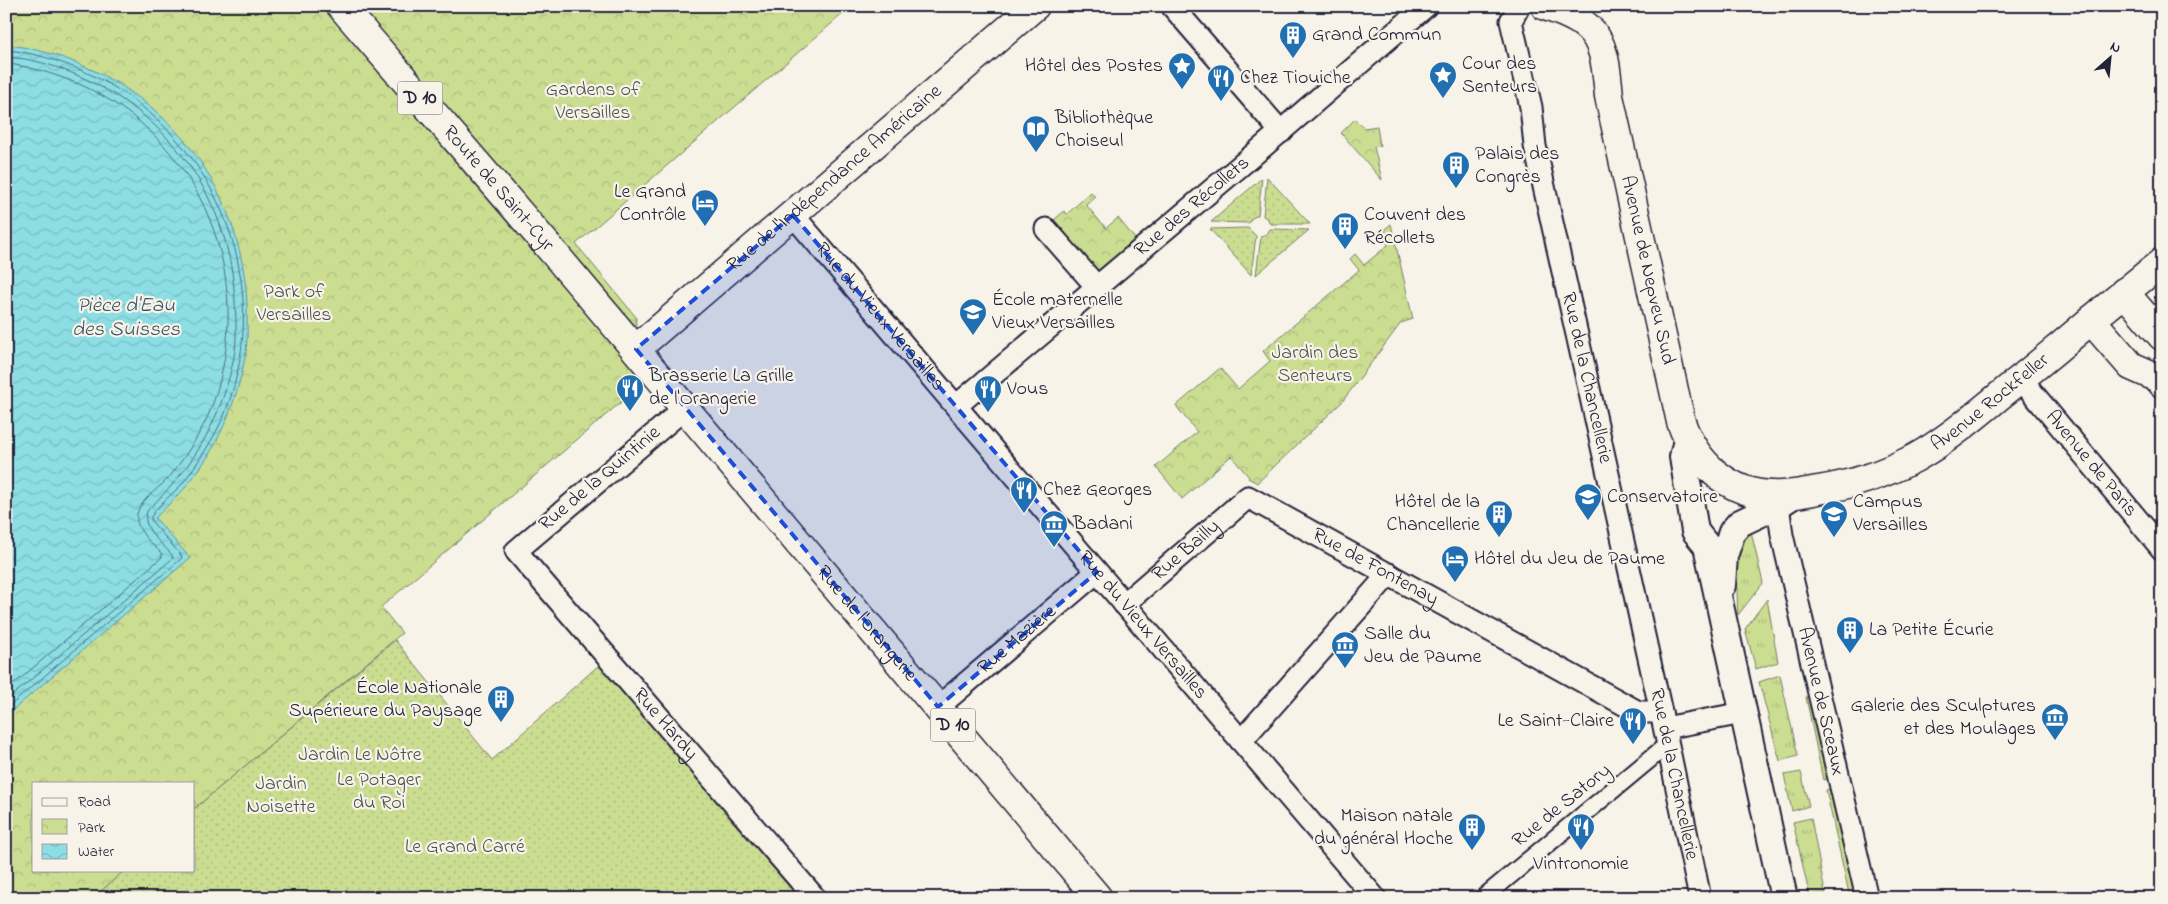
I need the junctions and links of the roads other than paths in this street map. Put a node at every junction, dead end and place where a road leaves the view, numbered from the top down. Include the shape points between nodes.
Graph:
1 (341, 6) edge
2 (1035, 6) edge
3 (1172, 6) edge
4 (1426, 6) edge
5 (1519, 6) edge
6 (1545, 6) edge
7 (1281, 132) junction
8 (793, 215) junction
9 (1046, 229) dead end
10 (2162, 262) edge
11 (1097, 287) junction
12 (2124, 292) junction
13 (2091, 320) junction
14 (2162, 336) edge
15 (636, 350) junction
16 (2021, 379) junction
17 (2162, 383) edge
18 (956, 406) junction
19 (685, 408) junction
20 (1687, 440) junction
21 (1712, 472) junction
22 (1248, 497) joint
23 (1785, 500) junction
24 (1707, 546) junction
25 (2162, 549) edge
26 (516, 551) joint
27 (1097, 572) junction
28 (1389, 574) junction
29 (1124, 604) junction
30 (1721, 616) junction
31 (938, 707) junction
32 (1743, 713) junction
33 (1664, 728) junction
34 (1241, 741) junction
35 (815, 898) edge
36 (1098, 898) edge
37 (1375, 898) edge
38 (1483, 898) edge
39 (1700, 898) edge
40 (1784, 898) edge
41 (1867, 898) edge

1 - 15 main road, Route de Saint-Cyr / D 10
2 - 8 main road, Rue de l'Indépendance Américaine
3 - 7 street
4 - 7 street, Rue des Récollets
5 - 33 street, Rue de la Chancellerie via 1511,21 1531,107 1535,146
6 - 20 main road, Avenue de Nepveu Sud via 1584,22 1599,41
7 - 11 street, Rue des Récollets
8 - 15 main road, Rue de l'Indépendance Américaine
8 - 18 street, Rue du Vieux Versailles
9 - 11 street
10 - 12 main road, Avenue Rockfeller
11 - 18 street, Rue des Récollets
12 - 13 main road, Avenue Rockfeller
12 - 14 main road
13 - 16 main road, Avenue Rockfeller
13 - 17 main road via 2131,366
15 - 19 main road, Rue de l'Orangerie / D 10
16 - 23 main road, Avenue Rockfeller via 1962,428 1916,457 1855,482
16 - 25 street, Avenue de Paris
18 - 27 street, Rue du Vieux Versailles
19 - 26 street, Rue de la Quintinie
19 - 31 main road, Rue de l'Orangerie / D 10
20 - 21 main road, Avenue de Nepveu Sud
20 - 24 street via 1682,457 1695,530
21 - 23 main road, Avenue de Nepveu Sud via 1732,485
21 - 24 street via 1705,480 1711,532
22 - 28 street, Rue de Fontenay
22 - 29 street, Rue Bailly
23 - 30 street via 1745,520 1732,532 1724,556
23 - 41 street, Avenue de Sceaux via 1782,535
24 - 30 street
26 - 35 street, Rue Hardy
27 - 29 street, Rue du Vieux Versailles
27 - 31 street, Rue Mazière
28 - 33 street, Rue de Fontenay
28 - 34 street
29 - 34 street, Rue du Vieux Versailles
30 - 32 street
31 - 36 main road, Rue de l'Orangerie / D 10
32 - 33 street, Rue de Fontenay
32 - 40 street
33 - 38 street, Rue de Satory
33 - 39 street, Rue de la Chancellerie
34 - 37 street, Rue du Vieux Versailles

